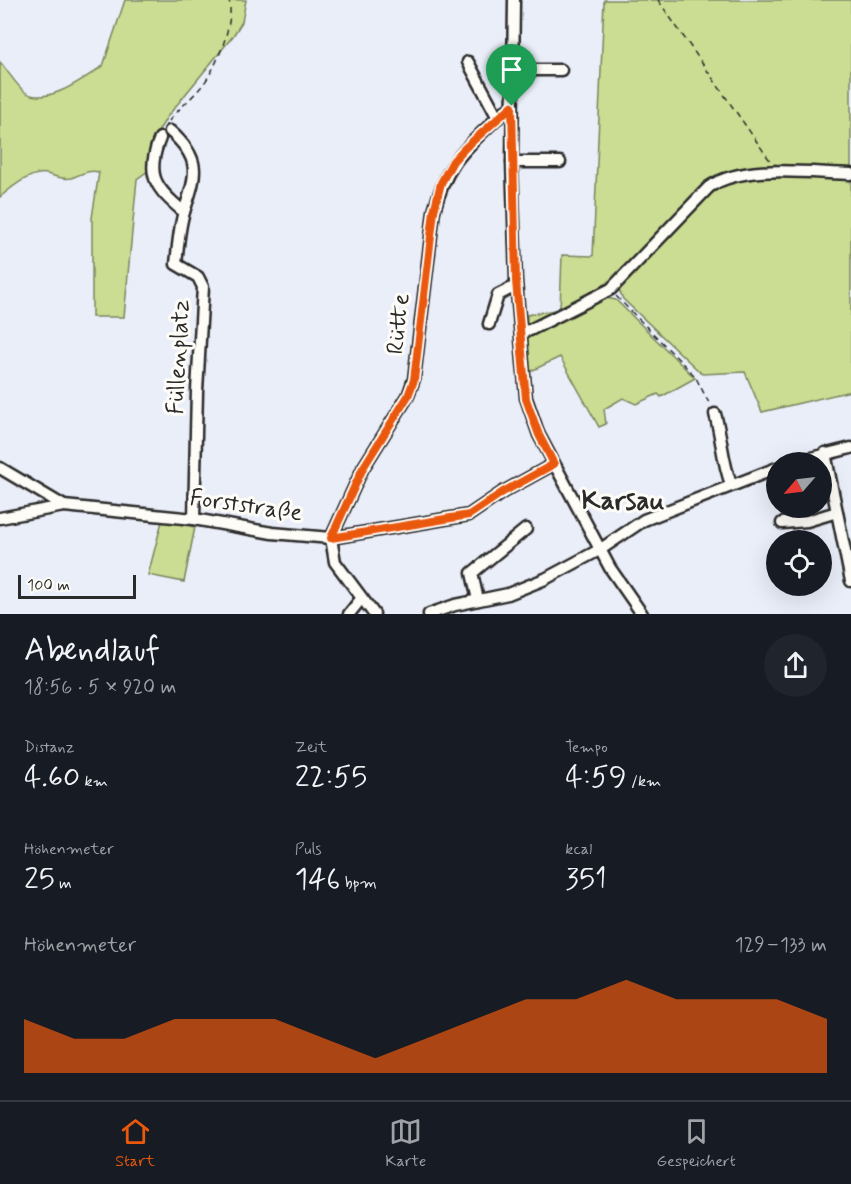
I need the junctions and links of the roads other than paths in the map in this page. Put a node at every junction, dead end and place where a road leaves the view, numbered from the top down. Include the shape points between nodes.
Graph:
1 (514, 0) edge
2 (468, 62) dead end
3 (513, 70) junction
4 (561, 70) dead end
5 (512, 106) junction
6 (495, 121) junction
7 (170, 131) dead end
8 (512, 136) junction
9 (160, 138) road end
10 (512, 162) junction
11 (560, 162) dead end
12 (851, 174) edge
13 (184, 212) junction
14 (516, 286) junction
15 (489, 324) dead end
16 (521, 331) junction
17 (715, 414) road end
18 (851, 448) edge
19 (830, 452) edge
20 (554, 464) junction
21 (0, 468) edge
22 (766, 472) edge
23 (731, 484) junction
24 (832, 487) edge
25 (64, 506) junction
26 (837, 512) junction
27 (0, 518) edge
28 (194, 519) junction
29 (782, 523) dead end
30 (526, 529) dead end
31 (331, 538) junction
32 (601, 549) junction
33 (851, 580) edge
34 (361, 599) junction
35 (478, 600) junction
36 (349, 614) edge
37 (374, 614) edge
38 (429, 614) edge
39 (642, 614) edge

1 - 3 street
2 - 6 street
3 - 4 street
3 - 5 street
5 - 6 street, Rütte
5 - 8 street
6 - 8 street
6 - 31 street, Rütte via 453,161 441,183 434,211 414,380 363,468
7 - 13 street, Füllenplatz via 192,158 195,176
8 - 10 street
9 - 13 street via 151,165 152,175 163,195
10 - 11 street
10 - 14 street
12 - 16 street via 750,173 720,179 611,289
13 - 28 street, Füllenplatz via 176,264 198,277 203,287
14 - 15 street via 498,295
14 - 16 street
16 - 20 street via 526,399
17 - 23 street
18 - 19 street
20 - 31 street, Forststraße via 469,515
20 - 32 street
21 - 25 street, Forststraße
22 - 23 street
23 - 32 street via 644,520
24 - 26 street
25 - 27 street
25 - 28 street, Forststraße
26 - 29 street
26 - 33 street
28 - 31 street, Forststraße via 272,533
30 - 35 street via 472,573
31 - 34 street via 335,562
32 - 35 street via 545,579 508,594
32 - 39 street
34 - 36 street
34 - 37 street
35 - 38 street

